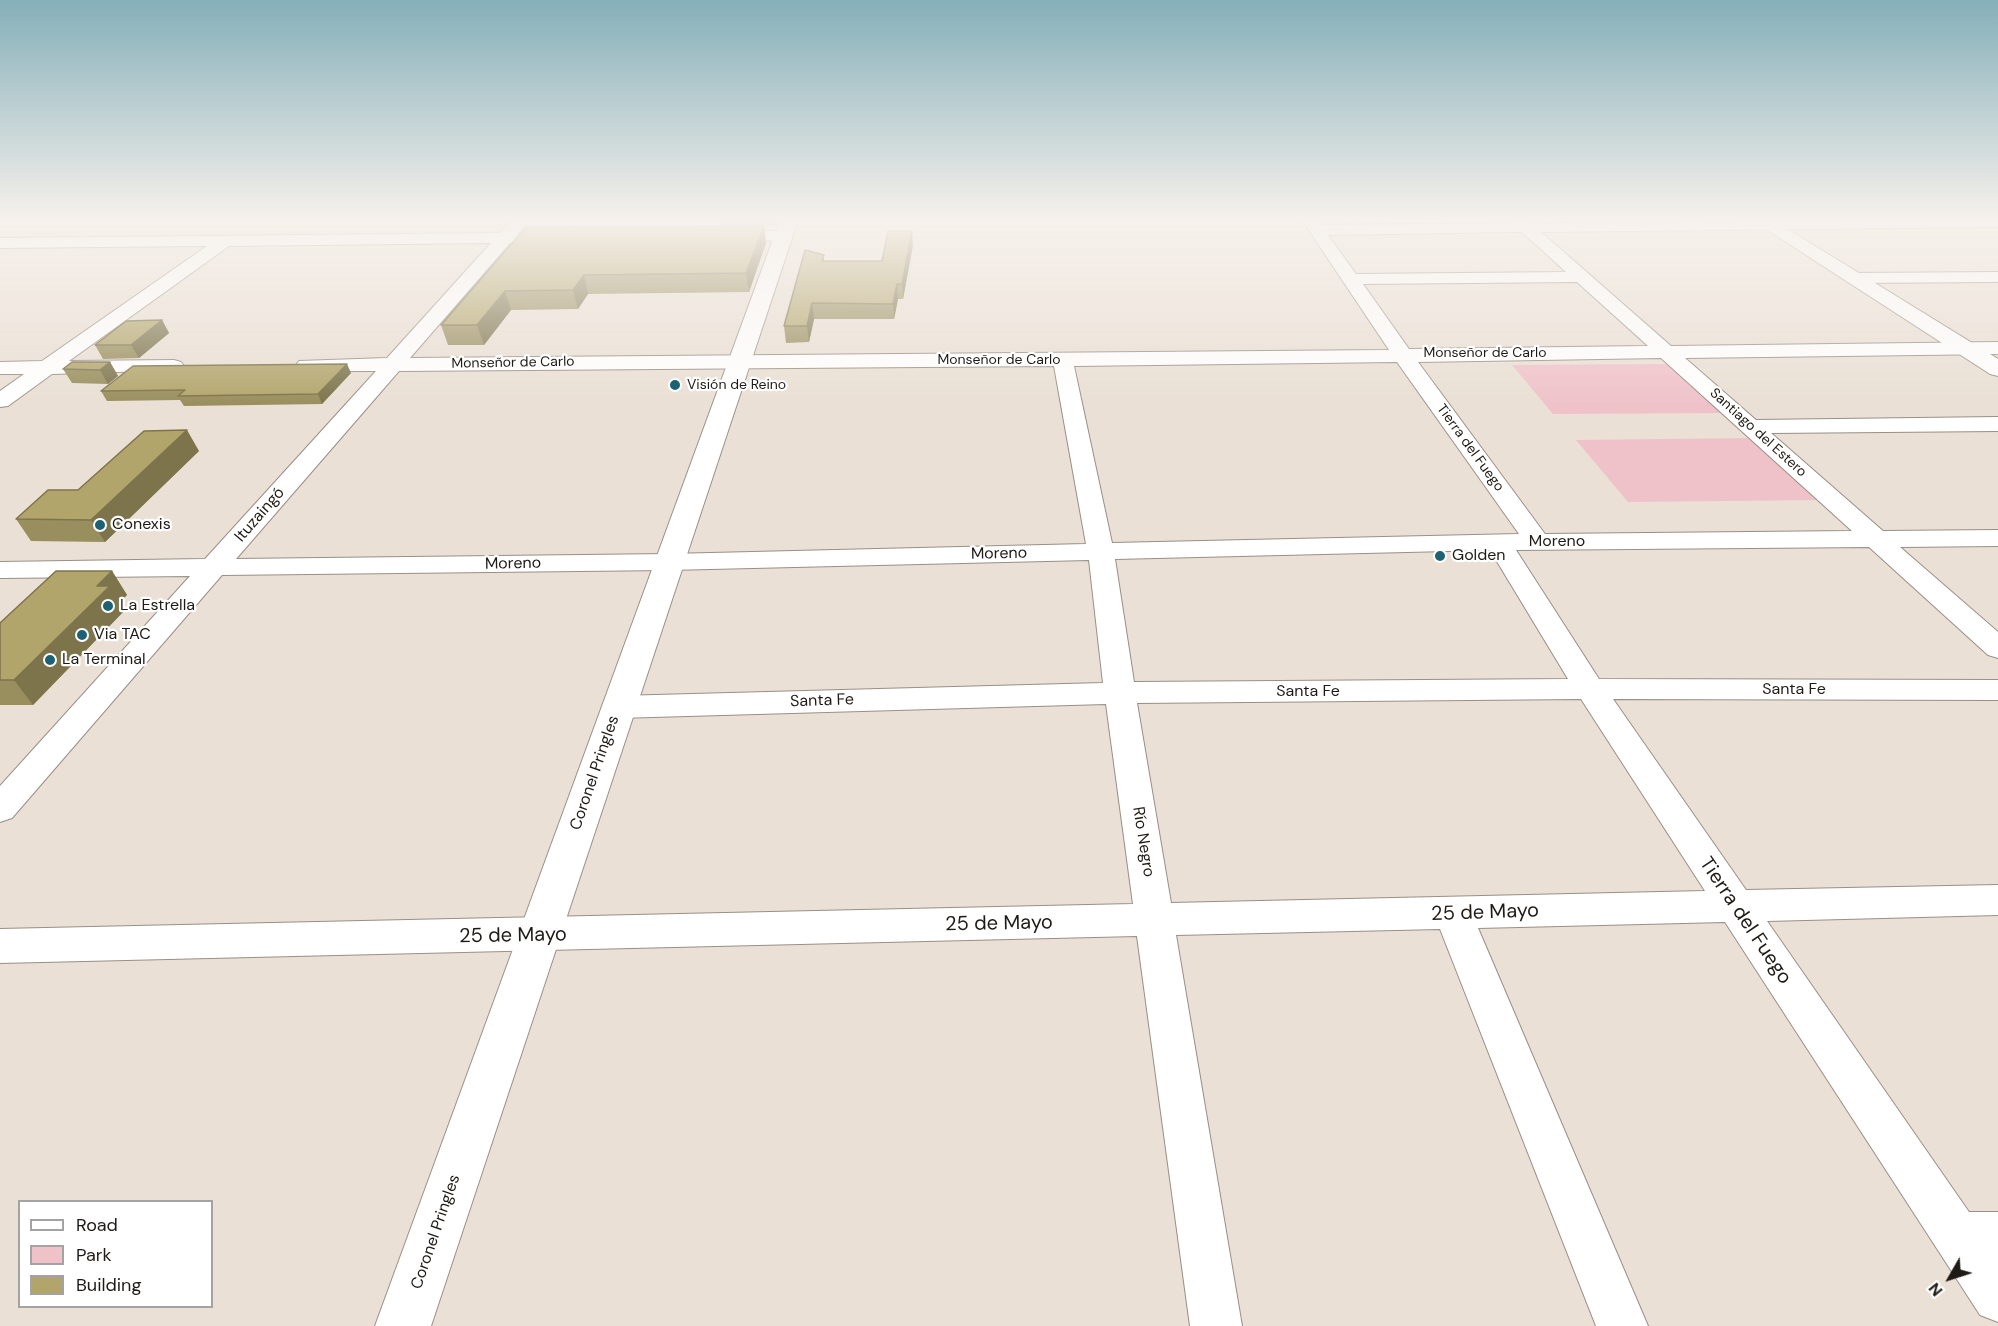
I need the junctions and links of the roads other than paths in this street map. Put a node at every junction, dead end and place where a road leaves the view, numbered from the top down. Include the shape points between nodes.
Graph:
1 (168, 282) edge
2 (471, 282) edge
3 (767, 282) edge
4 (1353, 282) edge
5 (1588, 282) edge
6 (1859, 282) edge
7 (1965, 348) junction
8 (1998, 348) edge
9 (1668, 352) junction
10 (1402, 354) junction
11 (1063, 360) junction
12 (740, 361) junction
13 (393, 364) junction
14 (286, 365) edge
15 (191, 366) edge
16 (0, 368) edge
17 (47, 368) junction
18 (1998, 369) edge
19 (0, 401) edge
20 (1998, 424) edge
21 (1750, 427) junction
22 (1998, 538) edge
23 (1879, 540) junction
24 (1498, 542) junction
25 (1538, 542) junction
26 (1101, 552) junction
27 (669, 562) junction
28 (214, 567) junction
29 (0, 570) edge
30 (1998, 648) edge
31 (1590, 689) junction
32 (1998, 690) edge
33 (1120, 693) junction
34 (618, 707) junction
35 (0, 809) edge
36 (1998, 900) edge
37 (1734, 905) junction
38 (1453, 914) junction
39 (1156, 920) junction
40 (539, 935) junction
41 (0, 946) edge
42 (1978, 1236) edge
43 (1998, 1297) edge
44 (403, 1326) edge
45 (1216, 1326) edge
46 (1622, 1326) edge

1 - 17 street
2 - 13 street, Ituzaingó
3 - 12 main road, Coronel Pringles
4 - 10 street, Tierra del Fuego
5 - 9 street, Santiago del Estero
6 - 7 main road
7 - 8 street, Monseñor de Carlo
7 - 9 street, Monseñor de Carlo
7 - 18 main road
9 - 10 street, Monseñor de Carlo
9 - 21 street, Santiago del Estero
10 - 11 street, Monseñor de Carlo
10 - 25 street, Tierra del Fuego
11 - 12 street, Monseñor de Carlo
11 - 26 street, Río Negro
12 - 13 street, Monseñor de Carlo
12 - 27 main road, Coronel Pringles
13 - 14 street, Monseñor de Carlo
13 - 28 street, Ituzaingó
15 - 17 street
16 - 17 street
17 - 19 street
20 - 21 street
21 - 23 street, Santiago del Estero
22 - 23 street, Moreno
23 - 25 street, Moreno
23 - 30 street, Santiago del Estero
24 - 25 street, Moreno
24 - 26 street, Moreno
24 - 31 street, Tierra del Fuego
26 - 27 street, Moreno
26 - 33 street, Río Negro
27 - 28 street, Moreno
27 - 34 main road, Coronel Pringles
28 - 29 street, Moreno
28 - 35 street, Ituzaingó
31 - 32 street, Santa Fe
31 - 33 street, Santa Fe
31 - 37 street, Tierra del Fuego
33 - 34 street, Santa Fe
33 - 39 street, Río Negro
34 - 40 main road, Coronel Pringles
36 - 37 street, 25 de Mayo
37 - 38 street, 25 de Mayo
37 - 42 street, Tierra del Fuego
38 - 39 street, 25 de Mayo
38 - 46 street
39 - 40 street, 25 de Mayo
39 - 45 street, Río Negro
40 - 41 street, 25 de Mayo
40 - 44 main road, Coronel Pringles
42 - 43 street, Tierra del Fuego

